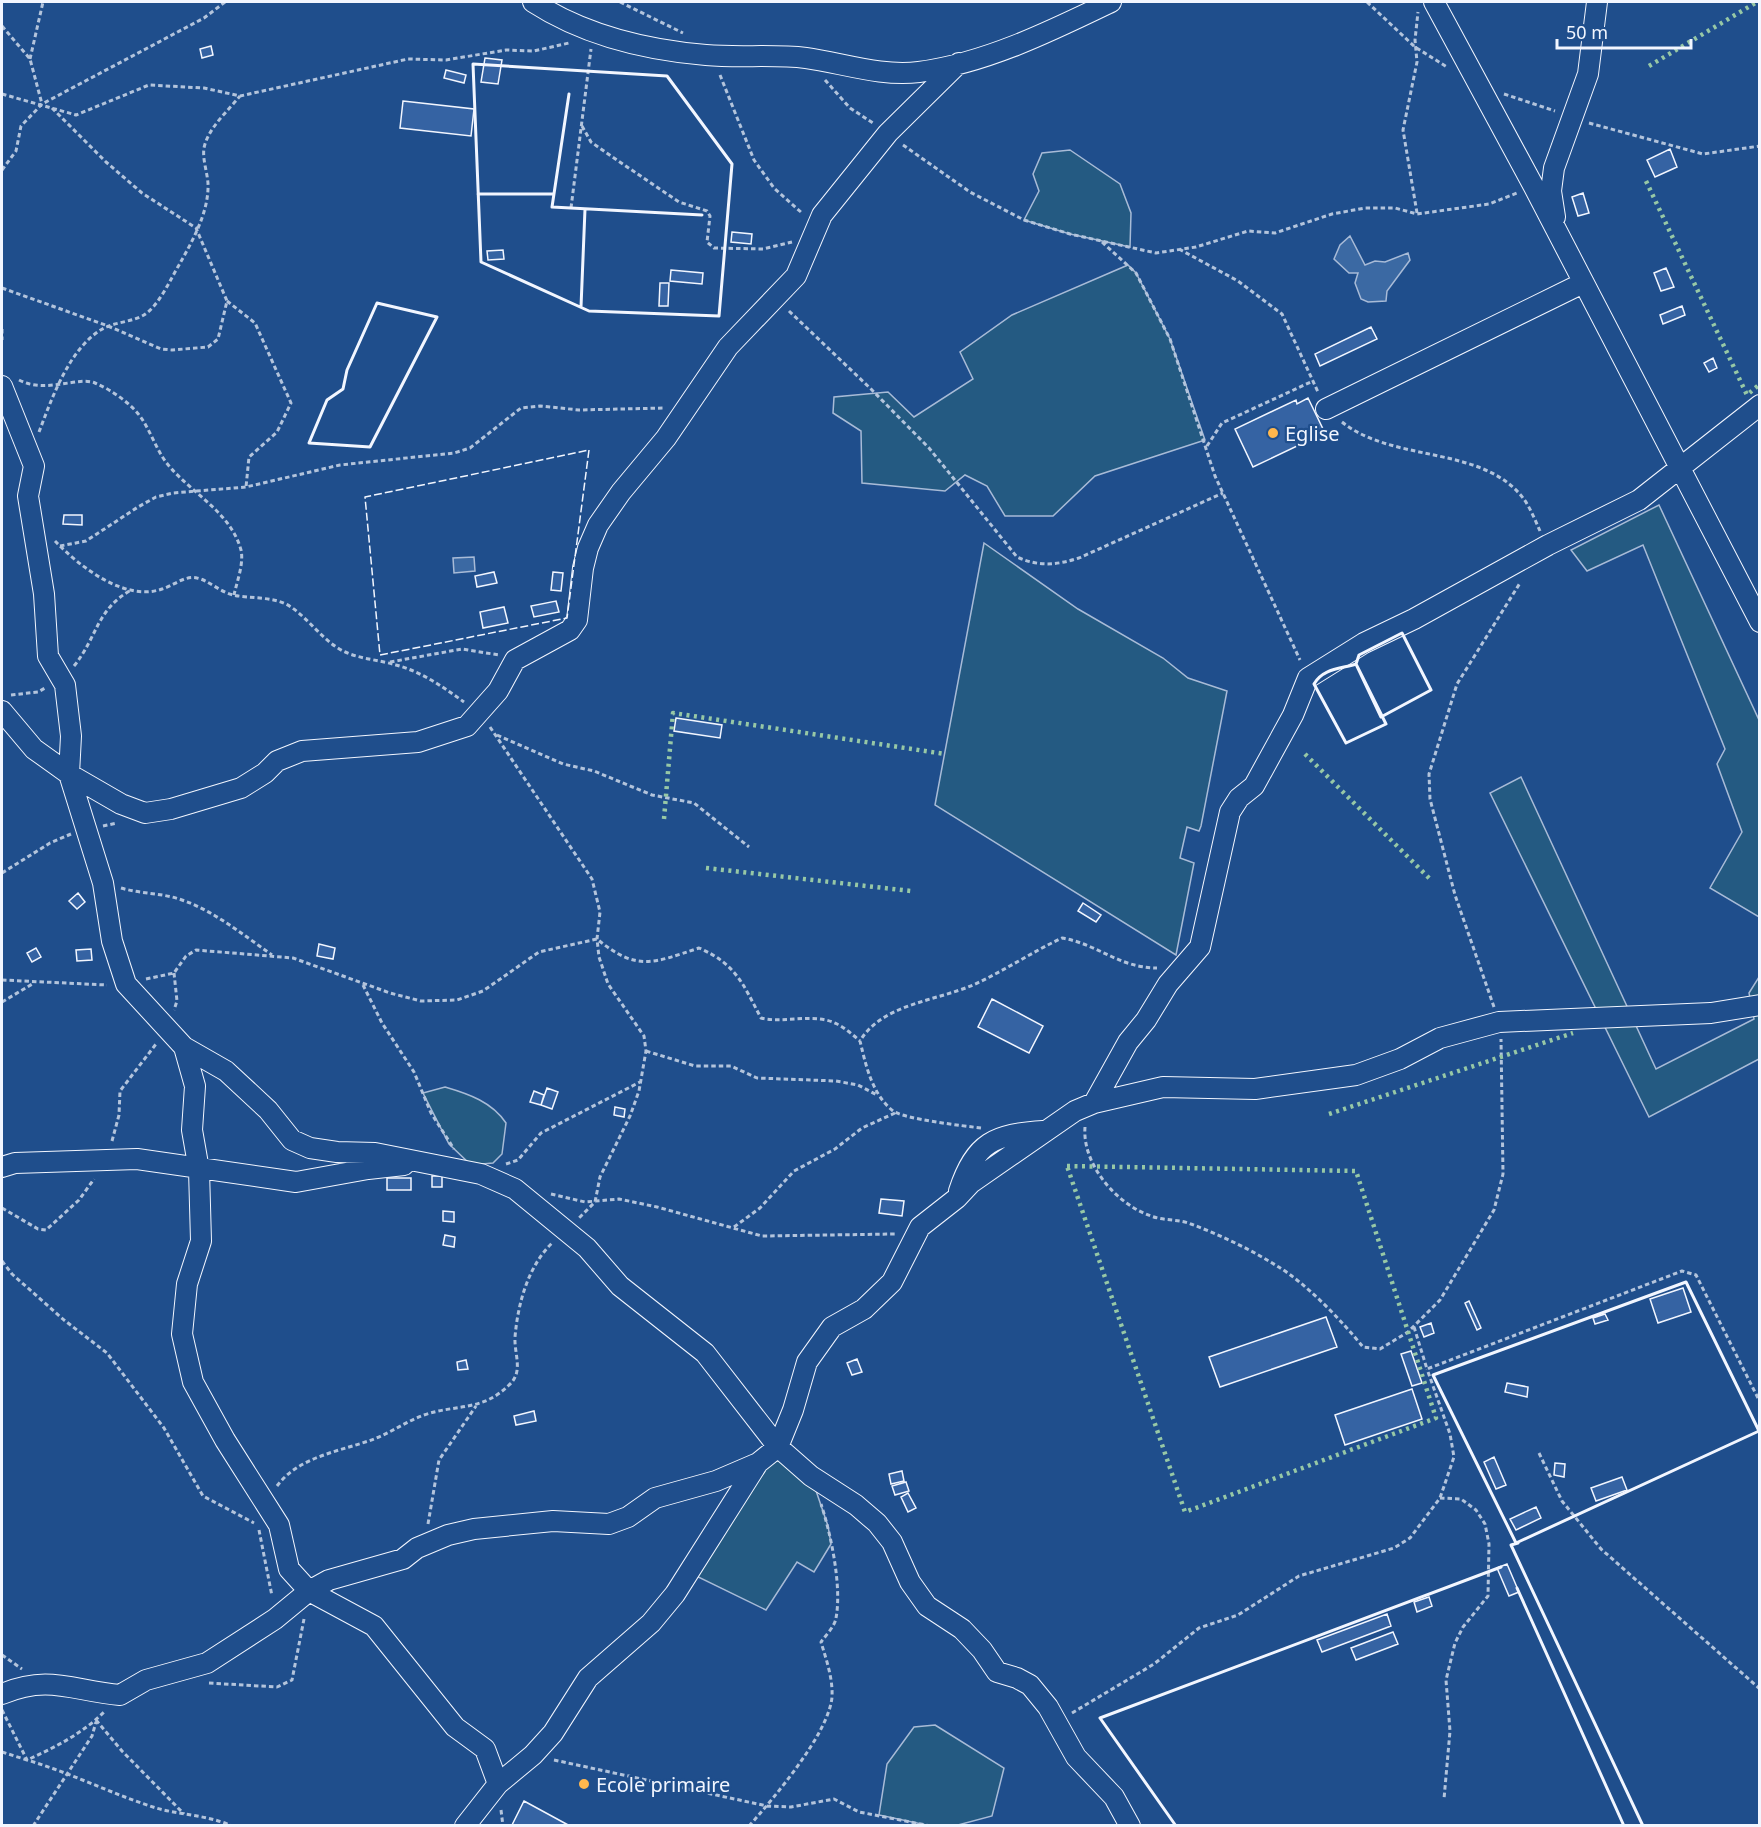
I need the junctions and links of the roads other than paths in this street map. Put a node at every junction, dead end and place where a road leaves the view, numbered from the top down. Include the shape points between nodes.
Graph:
1 (533, 2) edge
2 (1111, 2) edge
3 (1434, 2) edge
4 (1597, 2) edge
5 (959, 63) junction
6 (1559, 237) junction
7 (1583, 283) junction
8 (6, 380) edge
9 (1760, 405) edge
10 (1326, 409) dead end
11 (1678, 470) junction
12 (1760, 622) edge
13 (2, 711) edge
14 (69, 774) junction
15 (1760, 1005) edge
16 (184, 1047) junction
17 (1094, 1103) junction
18 (1043, 1131) junction
19 (419, 1163) junction
20 (2, 1167) edge
21 (199, 1170) junction
22 (957, 1198) junction
23 (778, 1447) junction
24 (759, 1463) junction
25 (309, 1591) junction
26 (2, 1694) edge
27 (498, 1784) junction
28 (465, 1826) edge
29 (1130, 1826) edge

1 - 5 street via 605,37 711,55 804,58 869,70 918,72
2 - 5 street via 1028,41
3 - 6 street
4 - 6 street via 1588,74 1554,168 1551,191
5 - 14 street via 888,133 822,215 796,276 728,346 598,525 583,568 578,620 570,630 515,660 498,691 467,726 418,742 302,751 277,761 241,788 145,813 97,792
6 - 7 street
7 - 10 street
7 - 11 street
8 - 14 street via 34,466 28,496 48,656 65,685 71,736
9 - 11 street
11 - 12 street
11 - 17 street via 1639,500 1364,643 1308,678 1293,715 1254,786 1230,812 1200,946 1128,1042
13 - 14 street via 34,748
14 - 16 street via 103,883 112,941 126,984
15 - 17 street via 1711,1012 1499,1022 1440,1038 1400,1059 1356,1075 1255,1089 1163,1088
16 - 19 street via 226,1071 268,1110 292,1140 310,1148 375,1153
16 - 21 street via 195,1086 192,1130
17 - 18 street
18 - 22 street via 971,1183
18 - 22 street via 1008,1133 986,1147 973,1158
19 - 21 street via 296,1182
19 - 23 street via 481,1174 515,1189 587,1248 620,1286 705,1353
20 - 21 street via 15,1163 136,1159
21 - 25 street via 201,1241 187,1284 182,1334 193,1382 279,1525 289,1569
22 - 23 street via 920,1227 892,1282 864,1310 832,1327 807,1362
23 - 24 street
23 - 29 street via 877,1523 892,1542 910,1582 927,1606 962,1629 997,1672 1030,1685 1076,1757 1114,1797
24 - 25 street via 716,1481 655,1498 628,1517 609,1524 553,1521 447,1535 403,1559 329,1580
24 - 27 street via 675,1594 651,1623 588,1678 553,1733
25 - 26 street via 275,1619 207,1663 146,1680 120,1695 80,1686 40,1684
25 - 27 street via 374,1626 455,1726 485,1749
27 - 28 street

